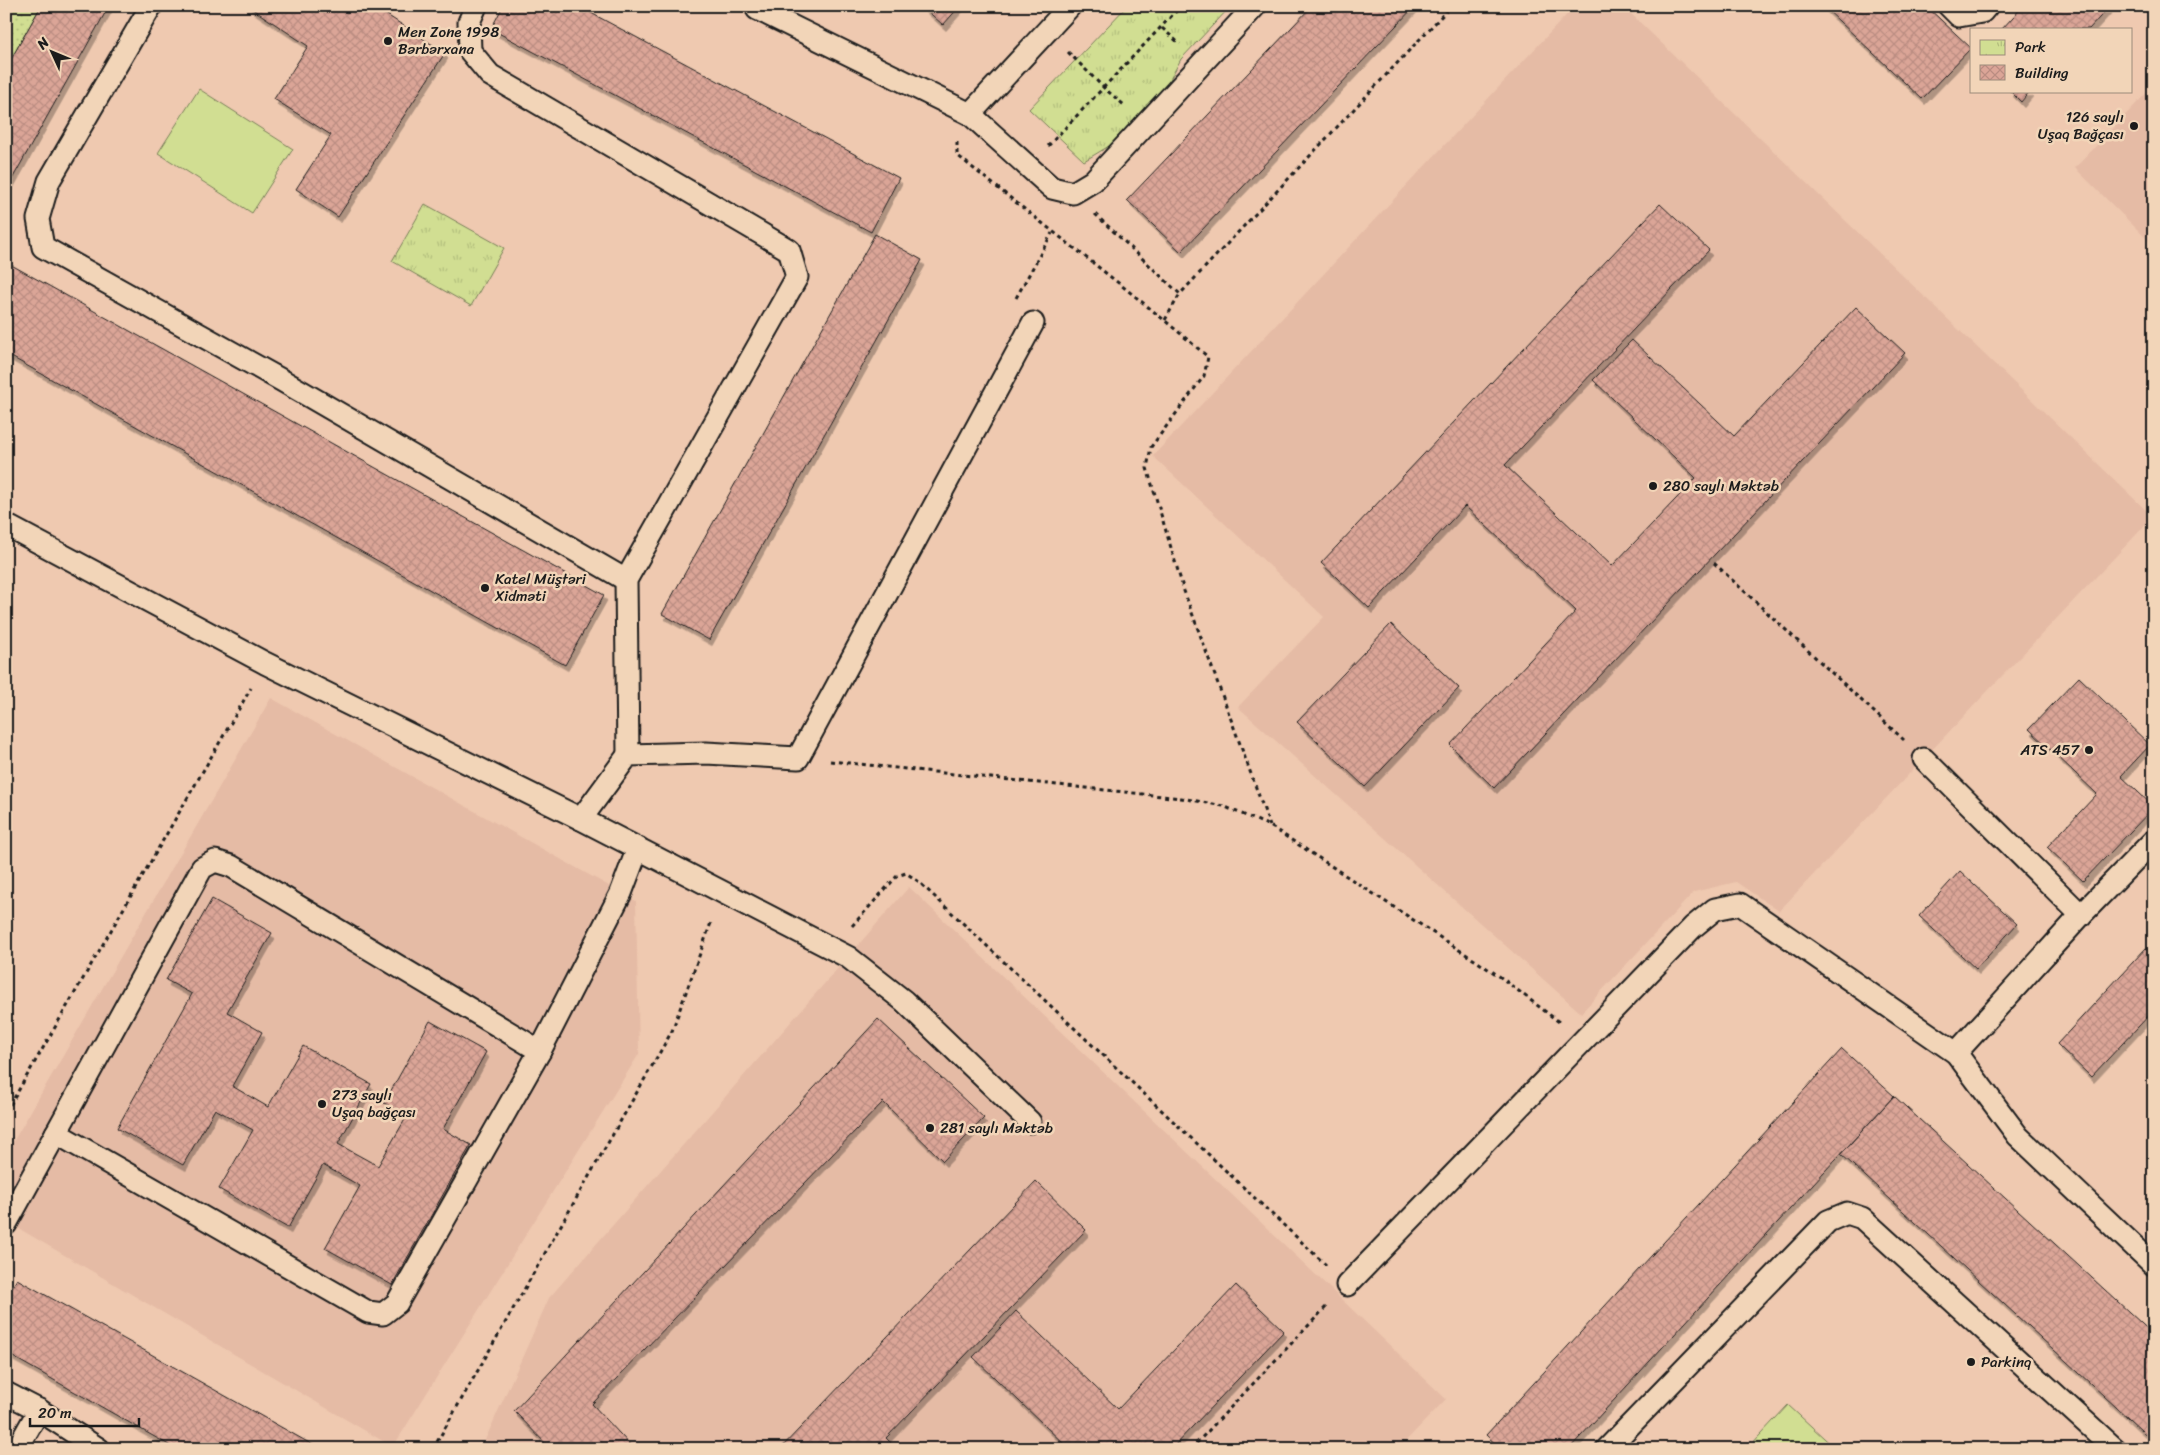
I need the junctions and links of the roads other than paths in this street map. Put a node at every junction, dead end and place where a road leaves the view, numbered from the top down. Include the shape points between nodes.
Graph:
1 (151, 6) edge
2 (476, 6) edge
3 (1070, 6) edge
4 (1255, 6) edge
5 (1949, 6) edge
6 (1987, 6) edge
7 (756, 9) dead end
8 (970, 114) junction
9 (1033, 323) dead end
10 (6, 526) edge
11 (626, 580) junction
12 (628, 755) junction
13 (1924, 759) road end
14 (581, 819) junction
15 (2154, 840) edge
16 (638, 848) junction
17 (2082, 915) junction
18 (540, 1051) junction
19 (1956, 1053) junction
20 (1030, 1122) dead end
21 (56, 1133) junction
22 (6, 1224) edge
23 (2154, 1266) edge
24 (1347, 1285) road end
25 (6, 1393) edge
26 (39, 1410) junction
27 (17, 1449) edge
28 (99, 1449) edge
29 (1606, 1449) edge
30 (2115, 1449) edge

1 - 11 lane via 49,181 38,219 43,247 275,376
2 - 11 lane via 469,22 470,51 490,75 789,250 797,277
3 - 8 lane
4 - 8 lane via 1093,181 1072,193 1052,188
5 - 6 lane via 1960,16 1982,12
7 - 8 lane
9 - 12 lane via 798,758 706,753
10 - 14 lane via 265,663
11 - 12 lane
12 - 14 lane
13 - 17 lane
14 - 16 lane
15 - 17 lane
16 - 18 lane via 621,893
16 - 20 lane via 848,957 904,1002
17 - 19 lane
18 - 21 lane via 397,1303 383,1314 368,1312
18 - 21 lane via 231,866 215,861 202,868
19 - 23 lane via 2018,1136
19 - 24 lane via 1740,904 1715,909
21 - 22 lane
25 - 26 lane
26 - 27 lane
26 - 28 lane
29 - 30 lane via 1828,1221 1847,1213 1869,1224

